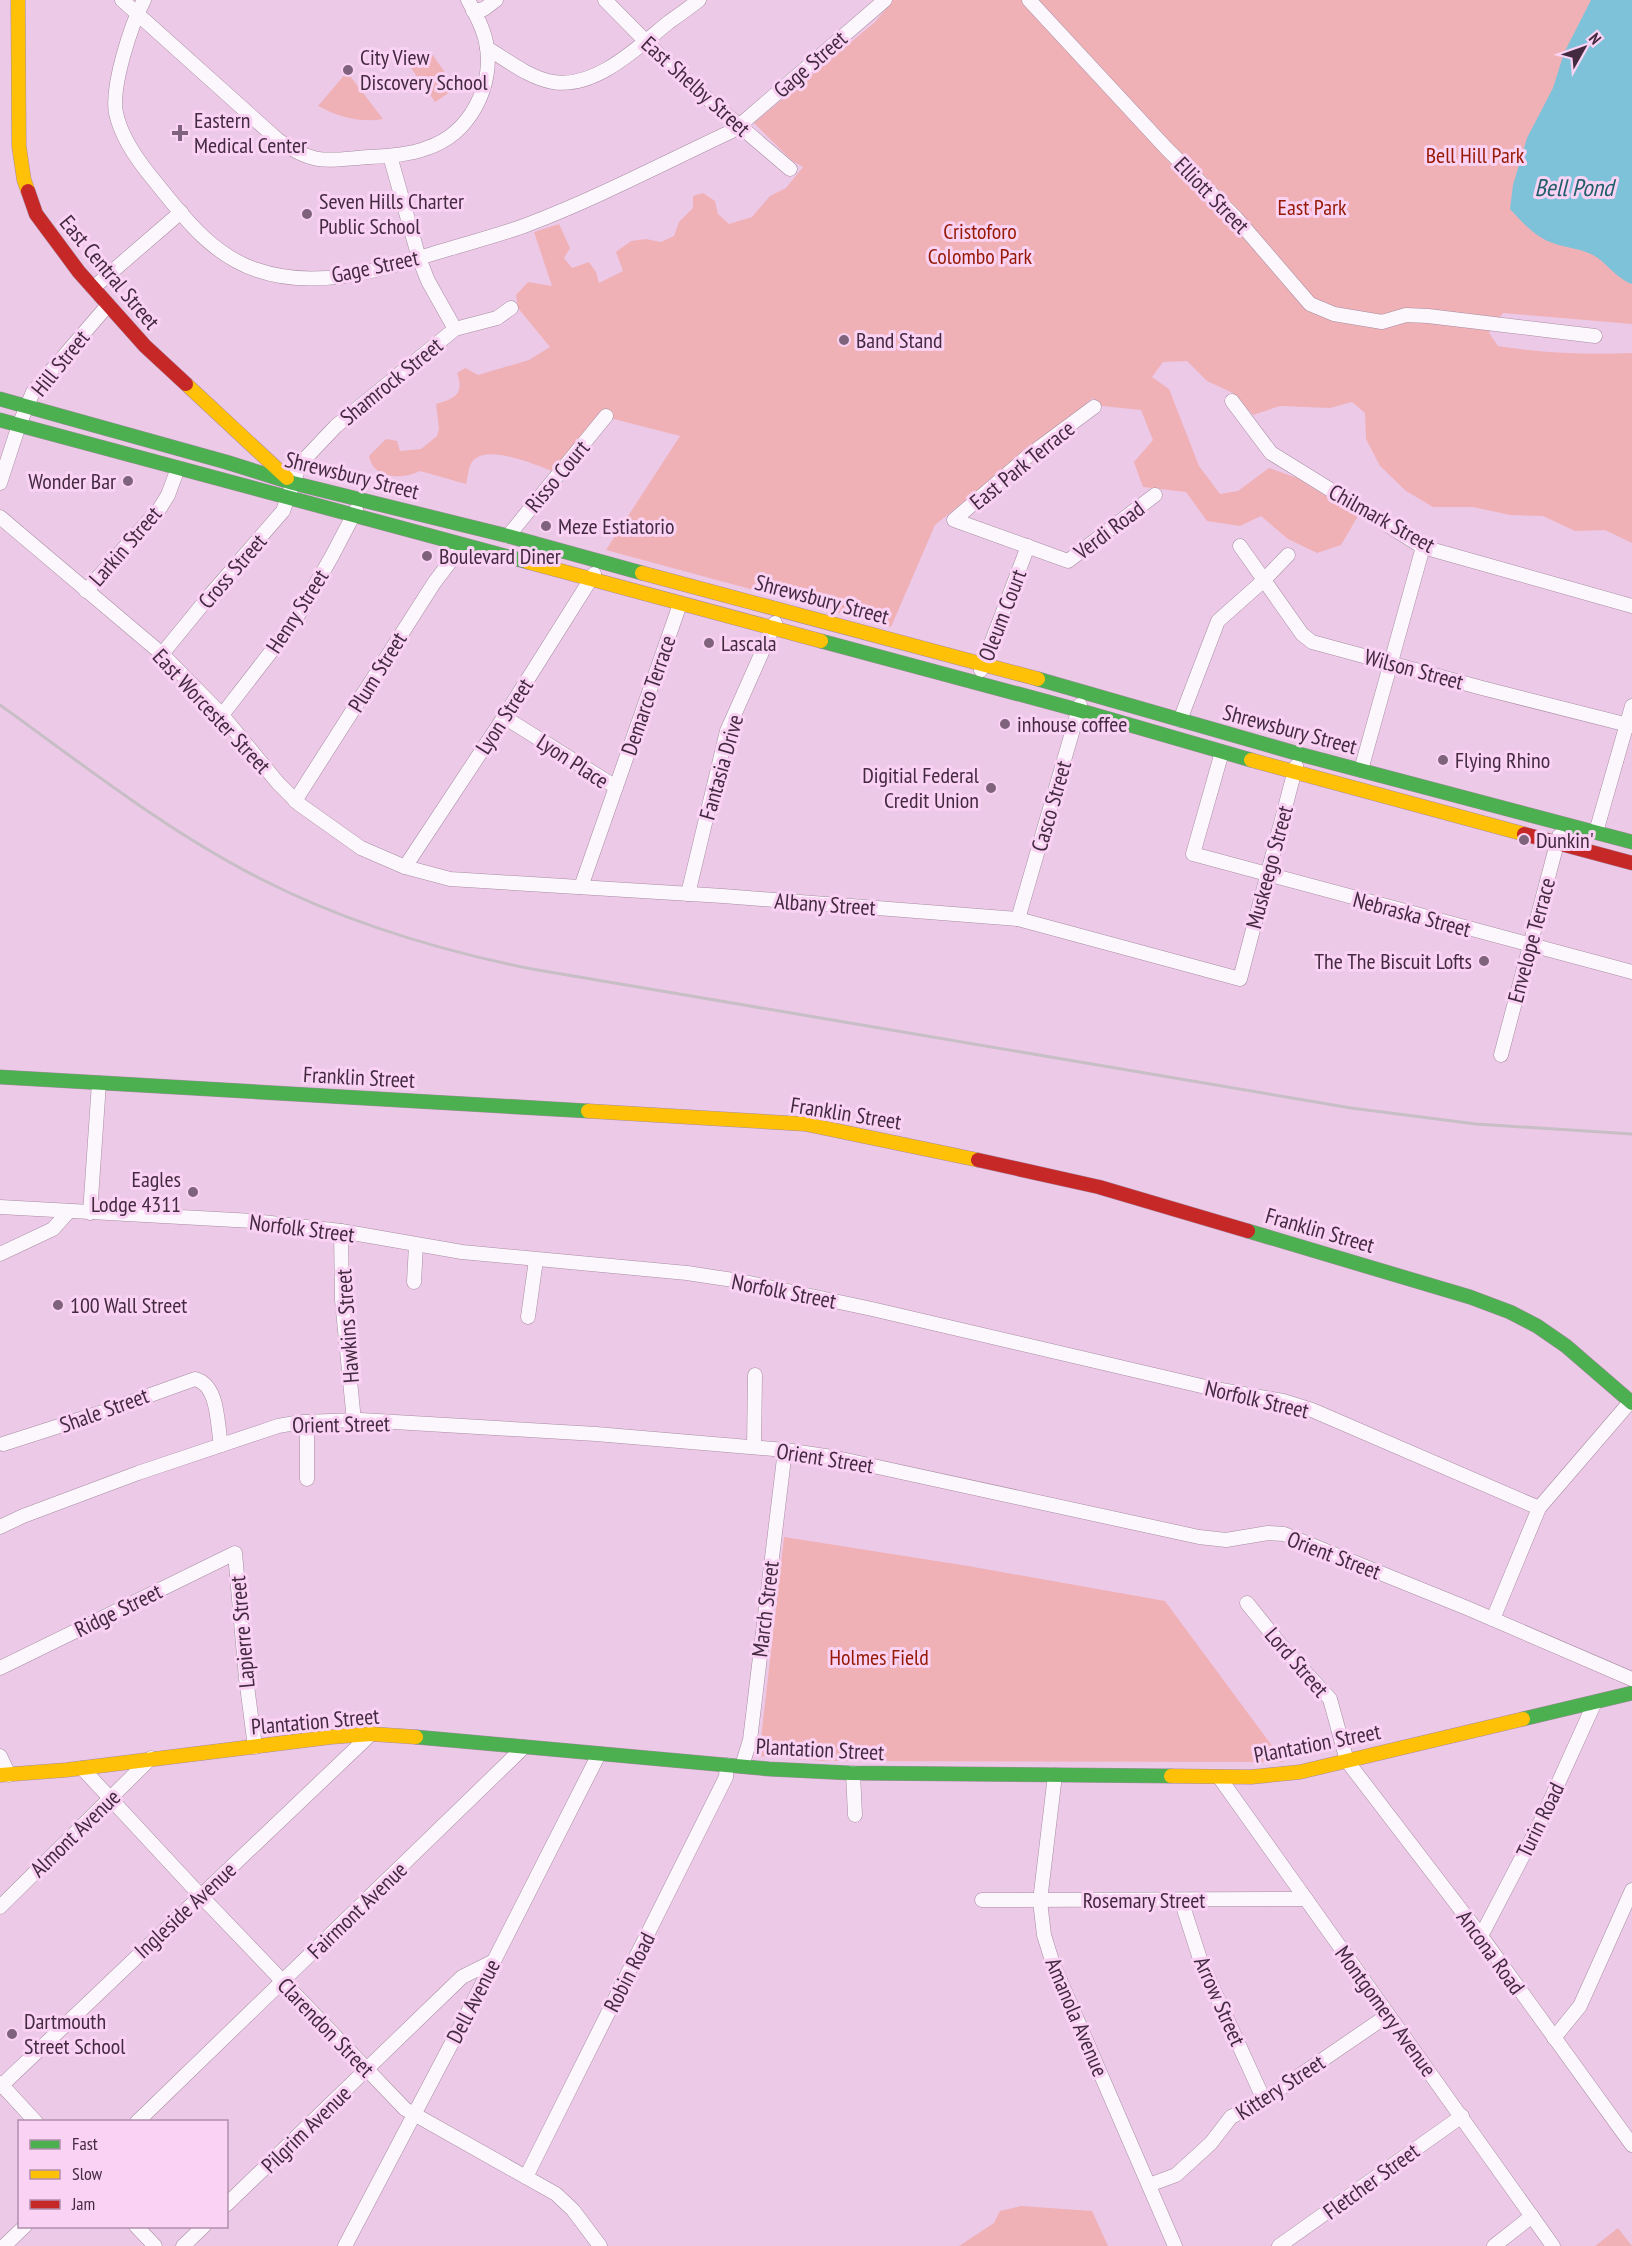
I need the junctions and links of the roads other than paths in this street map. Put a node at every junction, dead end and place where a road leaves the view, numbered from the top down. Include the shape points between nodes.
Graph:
1 (18, 0) edge
2 (122, 0) edge
3 (144, 0) edge
4 (496, 0) edge
5 (605, 0) edge
6 (699, 0) edge
7 (885, 0) edge
8 (1029, 0) edge
9 (471, 6) edge
10 (137, 13) junction
11 (646, 42) junction
12 (487, 48) junction
13 (740, 125) junction
14 (390, 156) junction
15 (790, 169) dead end
16 (180, 212) junction
17 (419, 258) junction
18 (93, 288) junction
19 (108, 305) junction
20 (511, 308) dead end
21 (455, 329) junction
22 (1595, 336) dead end
23 (0, 399) edge
24 (1232, 401) dead end
25 (27, 406) junction
26 (1095, 407) dead end
27 (606, 416) dead end
28 (0, 420) edge
29 (19, 425) junction
30 (244, 439) junction
31 (226, 462) junction
32 (178, 468) junction
33 (0, 483) edge
34 (293, 483) junction
35 (1155, 495) dead end
36 (288, 499) junction
37 (360, 499) junction
38 (311, 505) junction
39 (0, 517) edge
40 (354, 517) junction
41 (508, 536) junction
42 (462, 546) junction
43 (1028, 546) junction
44 (1240, 546) dead end
45 (1423, 547) junction
46 (1288, 555) dead end
47 (600, 563) junction
48 (591, 580) junction
49 (1263, 581) junction
50 (86, 591) junction
51 (680, 604) junction
52 (1632, 606) edge
53 (780, 611) junction
54 (772, 628) junction
55 (162, 654) junction
56 (982, 664) junction
57 (1391, 664) junction
58 (977, 684) junction
59 (1084, 692) junction
60 (1632, 706) edge
61 (1078, 710) junction
62 (222, 715) junction
63 (504, 717) junction
64 (1180, 720) junction
65 (1630, 725) edge
66 (1222, 752) junction
67 (1299, 754) junction
68 (1361, 770) junction
69 (1294, 772) junction
70 (616, 787) junction
71 (295, 801) junction
72 (1562, 825) junction
73 (1596, 832) junction
74 (1632, 842) edge
75 (1557, 843) junction
76 (1632, 863) edge
77 (405, 867) junction
78 (1267, 875) junction
79 (581, 887) junction
80 (688, 894) junction
81 (1018, 919) junction
82 (1530, 945) junction
83 (1632, 972) edge
84 (1240, 979) joint
85 (1501, 1055) dead end
86 (0, 1077) edge
87 (99, 1083) junction
88 (0, 1207) edge
89 (69, 1211) junction
90 (90, 1213) junction
91 (341, 1231) junction
92 (416, 1245) junction
93 (0, 1254) edge
94 (536, 1260) junction
95 (414, 1282) dead end
96 (528, 1317) dead end
97 (755, 1375) dead end
98 (1631, 1402) edge
99 (354, 1420) junction
100 (307, 1422) junction
101 (3, 1444) dead end
102 (220, 1445) junction
103 (754, 1448) junction
104 (785, 1450) junction
105 (308, 1479) dead end
106 (1539, 1508) junction
107 (0, 1527) edge
108 (235, 1553) joint
109 (1247, 1603) dead end
110 (1493, 1619) junction
111 (0, 1668) edge
112 (1632, 1679) edge
113 (1632, 1693) edge
114 (1595, 1702) junction
115 (371, 1734) junction
116 (255, 1747) junction
117 (524, 1747) junction
118 (599, 1754) junction
119 (0, 1756) edge
120 (151, 1758) junction
121 (1347, 1761) junction
122 (727, 1765) junction
123 (742, 1766) junction
124 (82, 1768) junction
125 (853, 1773) junction
126 (4, 1775) edge
127 (1055, 1775) junction
128 (1218, 1777) junction
129 (111, 1798) junction
130 (855, 1815) dead end
131 (1632, 1890) edge
132 (200, 1895) junction
133 (1040, 1899) junction
134 (1306, 1899) junction
135 (982, 1900) dead end
136 (1181, 1900) junction
137 (0, 1906) edge
138 (1481, 1936) junction
139 (494, 1961) junction
140 (282, 1981) junction
141 (1388, 2015) junction
142 (1554, 2038) junction
143 (366, 2071) junction
144 (1, 2085) edge
145 (1264, 2100) junction
146 (414, 2113) junction
147 (1462, 2115) junction
148 (35, 2120) edge
149 (138, 2120) edge
150 (1632, 2145) edge
151 (526, 2177) junction
152 (1149, 2185) junction
153 (228, 2203) edge
154 (1532, 2216) junction
155 (23, 2228) edge
156 (138, 2228) edge
157 (202, 2228) edge
158 (4, 2246) edge
159 (155, 2246) edge
160 (183, 2246) edge
161 (345, 2246) edge
162 (600, 2246) edge
163 (1175, 2246) edge
164 (1279, 2246) edge
165 (1494, 2246) edge
166 (1553, 2246) edge

1 - 18 main road, East Central Street via 19,146 26,187 44,227
2 - 10 street
3 - 10 street, Gage Street
4 - 9 street via 484,9
5 - 11 street, East Shelby Street
6 - 11 street
7 - 13 street, Gage Street
8 - 22 street, Elliott Street via 1236,218 1310,304 1334,314 1382,322 1406,315 1428,316
9 - 12 street
10 - 14 street via 296,152 320,160
10 - 16 street, Gage Street via 116,91 117,115 136,157
11 - 12 street via 609,69 569,82 536,77
11 - 13 street, East Shelby Street
12 - 14 street via 485,86 459,129 428,148
13 - 15 street, East Shelby Street
13 - 17 street, Gage Street via 528,224
14 - 17 street
16 - 17 street, Gage Street via 201,236 228,256 282,277 343,277
16 - 18 street
17 - 21 street
18 - 19 main road, East Central Street
19 - 25 street, Hill Street via 33,392
19 - 30 main road, East Central Street via 145,346
20 - 21 street, Shamrock Street via 497,318
21 - 34 street, Shamrock Street via 336,426 300,464
23 - 25 main road, Shrewsbury Street
24 - 45 street, Chilmark Street via 1271,453
25 - 29 street, Hill Street
25 - 31 main road, Shrewsbury Street
26 - 43 street, East Park Terrace via 1028,456 954,520
27 - 41 street, Risso Court
28 - 29 main road, Shrewsbury Street
29 - 32 main road, Shrewsbury Street
29 - 33 street, Hill Street
30 - 31 main road
30 - 34 main road, East Central Street
31 - 34 main road, Shrewsbury Street
32 - 36 main road, Shrewsbury Street
32 - 50 street, Larkin Street via 160,508
34 - 36 street, Cross Street
34 - 37 main road, Shrewsbury Street
34 - 38 main road, East Central Street
35 - 43 street, Verdi Road via 1068,561
36 - 38 main road, Shrewsbury Street
36 - 55 street, Cross Street via 278,518
37 - 40 street, Henry Street
37 - 41 main road, Shrewsbury Street
38 - 40 main road, Shrewsbury Street
39 - 50 street, East Worcester Street
40 - 42 main road, Shrewsbury Street
40 - 62 street, Henry Street via 294,622
41 - 47 main road, Shrewsbury Street
42 - 48 main road, Shrewsbury Street
42 - 71 street, Plum Street via 434,583
43 - 56 street, Oleum Court
44 - 49 street, Wilson Street
45 - 52 street, Chilmark Street
45 - 57 street
46 - 49 street
47 - 48 street, Lyon Street
47 - 53 main road, Shrewsbury Street
48 - 51 main road, Shrewsbury Street
48 - 63 street, Lyon Street
49 - 57 street, Wilson Street via 1312,642
49 - 64 street via 1218,621
50 - 55 street, East Worcester Street
51 - 54 main road, Shrewsbury Street
51 - 70 street, Demarco Terrace
53 - 54 street, Fantasia Drive
53 - 56 main road, Shrewsbury Street
54 - 58 main road, Shrewsbury Street
54 - 80 street, Fantasia Drive via 727,731
55 - 62 street, East Worcester Street
56 - 58 street, Oleum Court
56 - 59 main road, Shrewsbury Street
57 - 65 street, Wilson Street
57 - 68 street
58 - 61 main road, Shrewsbury Street
59 - 61 street, Casco Street
59 - 64 main road, Shrewsbury Street
60 - 65 street
61 - 66 main road, Shrewsbury Street
61 - 81 street, Casco Street
62 - 71 street, East Worcester Street
63 - 70 street, Lyon Place
63 - 77 street, Lyon Street
64 - 67 main road, Shrewsbury Street
65 - 73 street
66 - 69 main road, Shrewsbury Street
66 - 78 street, Nebraska Street via 1193,854
67 - 68 main road, Shrewsbury Street
67 - 69 street, Muskeego Street
68 - 72 main road, Shrewsbury Street
69 - 75 main road, Shrewsbury Street
69 - 78 street, Muskeego Street
70 - 79 street, Lyon Place
71 - 77 street, East Worcester Street via 362,848
72 - 73 main road, Shrewsbury Street
72 - 75 street, Envelope Terrace
73 - 74 main road, Shrewsbury Street
75 - 76 main road, Shrewsbury Street
75 - 82 street, Envelope Terrace
77 - 79 street, Albany Street via 450,879
78 - 82 street, Nebraska Street
78 - 84 street, Muskeego Street
79 - 80 street, Albany Street
80 - 81 street, Albany Street
81 - 84 street, Albany Street
82 - 83 street, Nebraska Street
82 - 85 street, Envelope Terrace
86 - 87 main road, Franklin Street
87 - 90 street
87 - 98 main road, Franklin Street via 805,1124 845,1131 1099,1187 1470,1297 1541,1329
88 - 89 street, Norfolk Street
89 - 90 street, Norfolk Street
89 - 93 street via 53,1229
90 - 91 street, Norfolk Street via 253,1221
91 - 92 street, Norfolk Street
91 - 99 street, Hawkins Street via 342,1300
92 - 94 street, Norfolk Street
92 - 95 street
94 - 96 street
94 - 106 street, Norfolk Street via 687,1273 777,1288 1210,1388 1283,1401
97 - 103 street
98 - 106 street
99 - 100 street, Orient Street
99 - 103 street, Orient Street
100 - 102 street, Orient Street via 278,1426
100 - 105 street
101 - 102 street, Shale Street via 198,1379 211,1391
102 - 107 street, Orient Street
103 - 104 street, Orient Street
104 - 110 street, Orient Street via 1199,1538 1232,1540 1284,1534
104 - 123 street, March Street via 750,1740
106 - 110 street
108 - 111 street, Ridge Street
108 - 116 street, Lapierre Street
109 - 121 street, Lord Street via 1330,1699
110 - 112 street, Orient Street
113 - 114 main road, Plantation Street
114 - 121 main road, Plantation Street
114 - 138 street, Turin Road via 1541,1821
115 - 116 main road, Plantation Street
115 - 117 main road, Plantation Street
115 - 132 street, Ingleside Avenue
116 - 120 main road, Plantation Street
117 - 118 main road, Plantation Street
117 - 140 street, Fairmont Avenue
118 - 122 main road, Plantation Street
118 - 139 street, Dell Avenue
119 - 126 street
120 - 124 main road, Plantation Street
120 - 129 street, Almont Avenue
121 - 128 main road, Plantation Street via 1287,1774
121 - 138 street, Ancona Road
122 - 123 main road, Plantation Street
122 - 151 street, Robin Road via 726,1777
123 - 125 main road, Plantation Street
124 - 126 main road, Plantation Street
124 - 129 street, Clarendon Street
125 - 127 main road, Plantation Street
125 - 130 street
127 - 128 main road, Plantation Street
127 - 133 street, Amanola Avenue
128 - 134 street, Montgomery Avenue
129 - 132 street, Clarendon Street
129 - 137 street, Almont Avenue
131 - 142 street via 1580,2006
132 - 140 street, Clarendon Street
132 - 144 street, Ingleside Avenue
133 - 135 street, Rosemary Street
133 - 136 street, Rosemary Street
133 - 152 street, Amanola Avenue via 1042,1927 1051,1958
134 - 136 street, Rosemary Street
134 - 141 street, Montgomery Avenue
136 - 145 street, Arrow Street via 1201,1962
138 - 142 street, Ancona Road
139 - 143 street, Pilgrim Avenue via 462,1977
139 - 146 street, Dell Avenue
140 - 143 street, Clarendon Street
140 - 149 street, Fairmont Avenue
141 - 145 street, Kittery Street
141 - 147 street, Montgomery Avenue
142 - 150 street, Ancona Road
143 - 146 street, Clarendon Street
143 - 153 street, Pilgrim Avenue
144 - 148 street
145 - 152 street, Kittery Street via 1231,2117 1176,2175
146 - 151 street, Clarendon Street
146 - 161 street, Dell Avenue
147 - 154 street, Montgomery Avenue
147 - 164 street, Fletcher Street
151 - 162 street, Clarendon Street via 565,2202
152 - 163 street, Amanola Avenue
154 - 165 street
154 - 166 street, Montgomery Avenue
155 - 158 street
156 - 159 street
157 - 160 street

